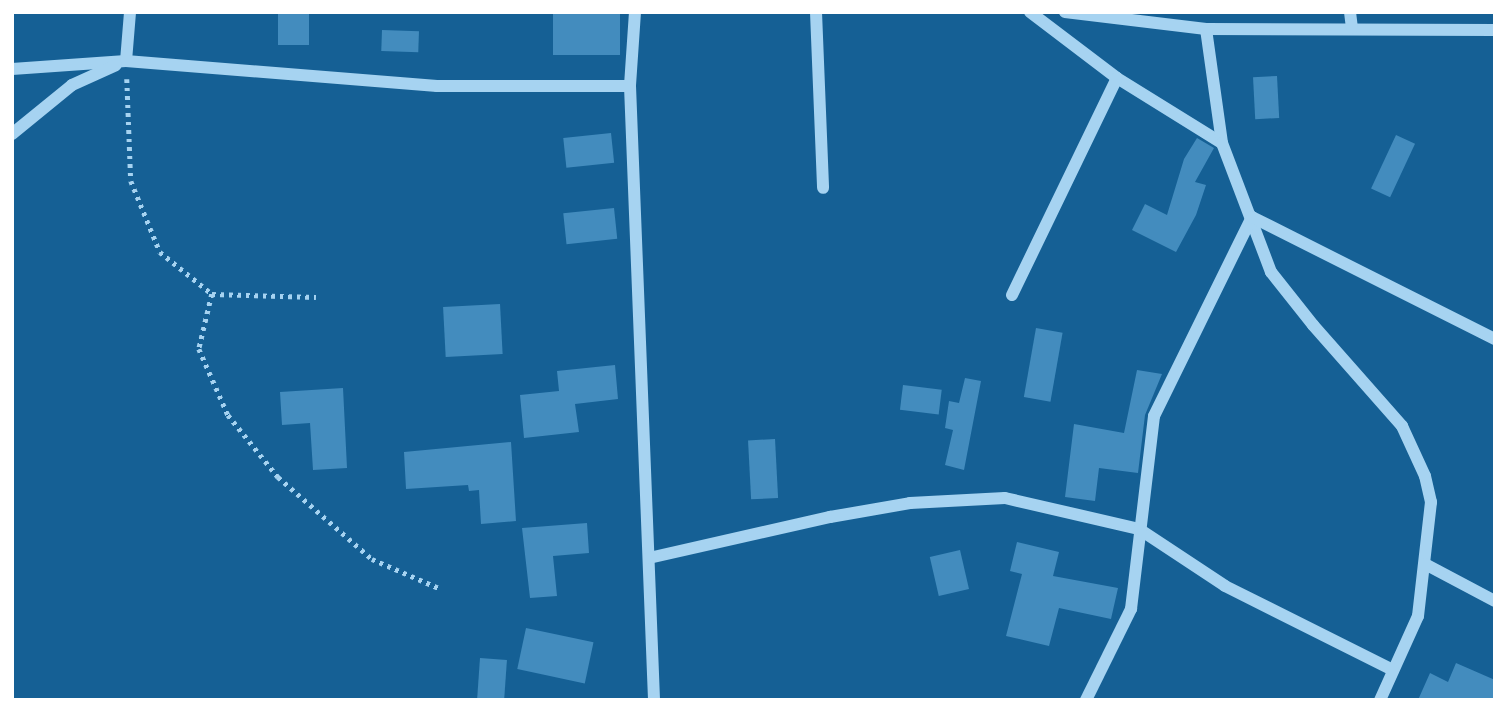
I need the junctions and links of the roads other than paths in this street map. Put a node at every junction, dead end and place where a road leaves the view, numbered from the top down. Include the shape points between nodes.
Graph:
1 (130, 12) edge
2 (635, 12) edge
3 (816, 12) edge
4 (1030, 12) edge
5 (1065, 12) edge
6 (1350, 12) edge
7 (1352, 28) junction
8 (1206, 29) junction
9 (1495, 30) edge
10 (126, 61) junction
11 (12, 69) edge
12 (1117, 78) junction
13 (630, 86) junction
14 (12, 134) edge
15 (1222, 143) junction
16 (823, 188) dead end
17 (1252, 217) junction
18 (1012, 295) dead end
19 (1495, 339) edge
20 (1139, 529) junction
21 (649, 558) junction
22 (1425, 565) junction
23 (1495, 601) edge
24 (1393, 670) junction
25 (653, 700) edge
26 (1086, 700) edge
27 (1380, 700) edge

1 - 10 street
2 - 13 street
3 - 16 street
4 - 12 street
5 - 8 street
6 - 7 street
7 - 8 street
7 - 9 street
8 - 15 street
10 - 11 street
10 - 13 street via 437,86
10 - 14 street via 72,85
12 - 15 street
12 - 18 street
13 - 21 street
15 - 17 street
17 - 19 street
17 - 20 street via 1154,415
17 - 22 street via 1271,272 1402,426 1425,476 1431,502
20 - 21 street via 1005,498 910,503
20 - 24 street via 1225,586
20 - 26 street via 1131,609
21 - 25 street
22 - 23 street
22 - 24 street via 1418,616
24 - 27 street

